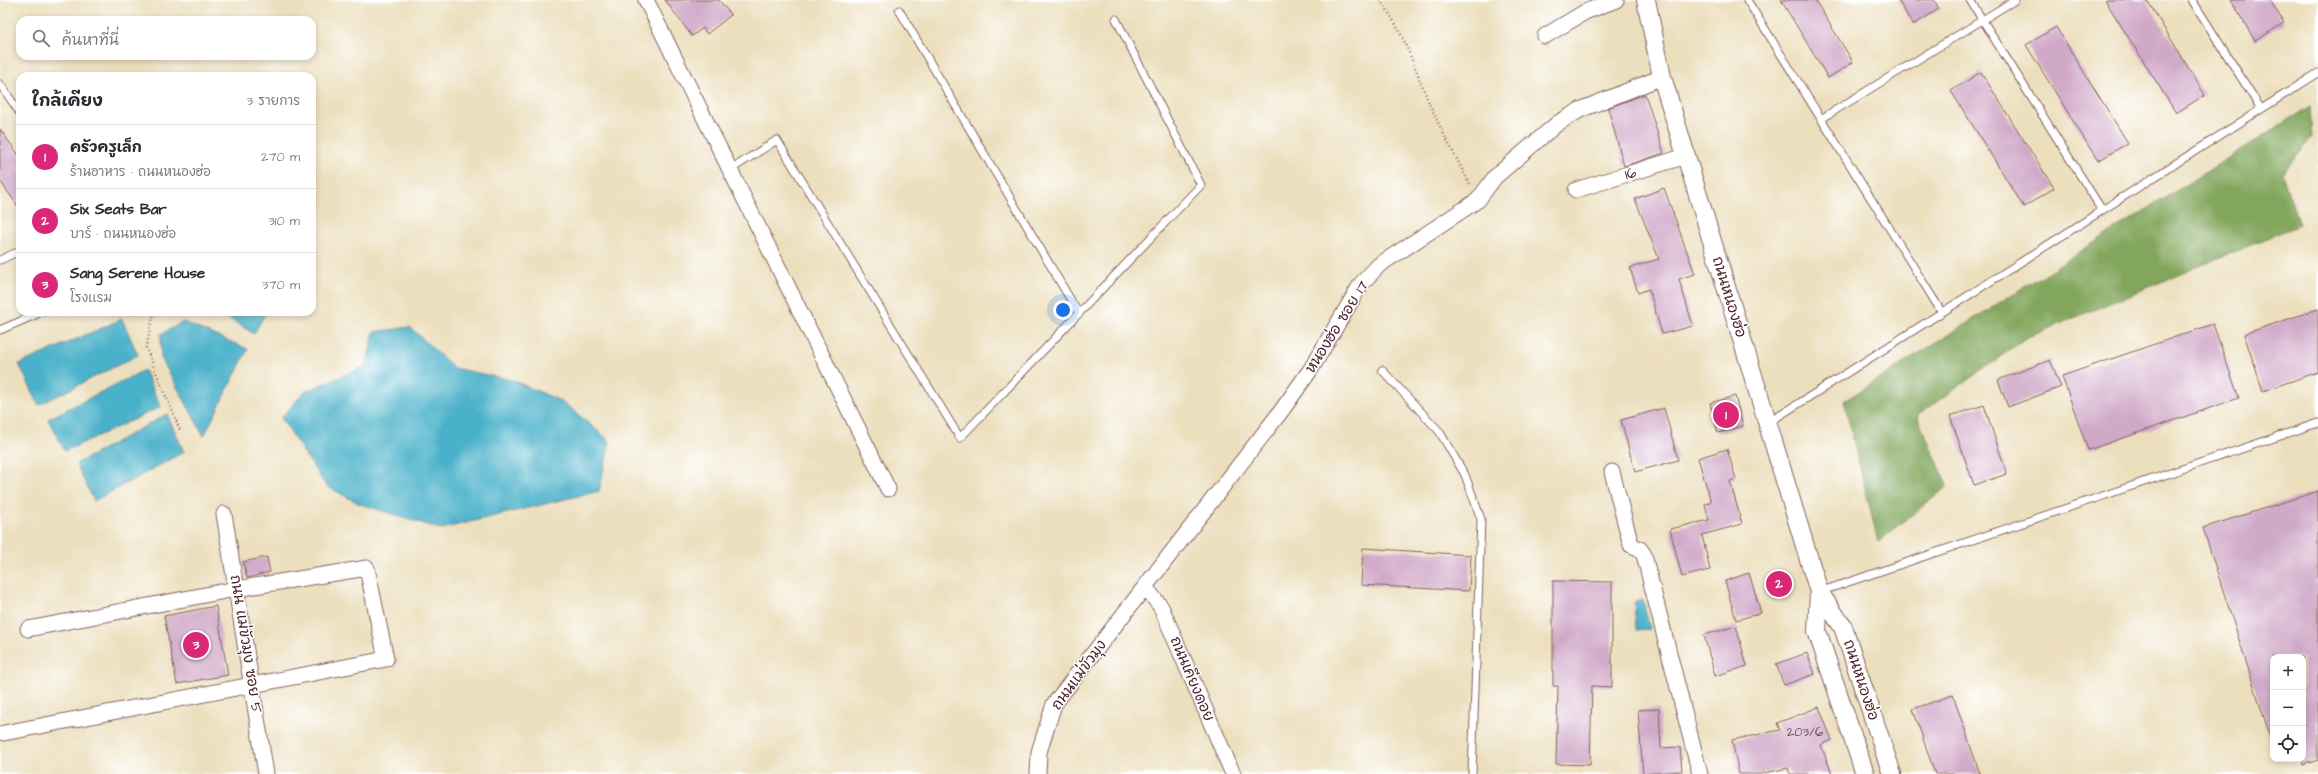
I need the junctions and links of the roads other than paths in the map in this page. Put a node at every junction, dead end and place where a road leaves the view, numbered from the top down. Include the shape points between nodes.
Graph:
1 (646, 0) edge
2 (1616, 0) edge
3 (1646, 0) edge
4 (1747, 0) edge
5 (1970, 0) edge
6 (2015, 0) edge
7 (2192, 0) edge
8 (899, 10) dead end
9 (1116, 19) dead end
10 (1982, 20) junction
11 (1545, 36) dead end
12 (2318, 74) edge
13 (1662, 77) junction
14 (0, 84) edge
15 (16, 107) edge
16 (2261, 109) junction
17 (1821, 119) junction
18 (1686, 156) junction
19 (730, 170) junction
20 (1576, 190) dead end
21 (2102, 210) junction
22 (15, 253) dead end
23 (0, 260) edge
24 (1941, 311) junction
25 (1079, 314) junction
26 (33, 316) edge
27 (0, 330) edge
28 (1382, 370) dead end
29 (1767, 423) junction
30 (2318, 423) edge
31 (1612, 472) dead end
32 (888, 489) dead end
33 (224, 514) dead end
34 (1145, 587) junction
35 (236, 589) junction
36 (1819, 592) junction
37 (28, 629) dead end
38 (253, 685) junction
39 (4, 733) dead end
40 (266, 774) edge
41 (1038, 774) edge
42 (1233, 774) edge
43 (1472, 774) edge
44 (1700, 774) edge
45 (1865, 774) edge
46 (1892, 774) edge

1 - 19 street
2 - 11 street via 1585,12
3 - 13 street, ถนนหนองฮ่อ
4 - 17 lane
5 - 10 lane
6 - 10 lane
7 - 16 lane
8 - 25 lane
9 - 25 lane via 1201,185
10 - 17 lane
10 - 21 lane
12 - 16 lane
13 - 18 street, ถนนหนองฮ่อ
13 - 34 street, หนองฮ่อ ซอย 17 via 1580,110 1558,123 1495,177 1478,200 1379,265 1361,284 1311,369
14 - 15 lane
16 - 21 lane
17 - 24 lane
18 - 20 street, 16
18 - 29 street, ถนนหนองฮ่อ
19 - 25 lane via 777,140 960,438
19 - 32 street
21 - 24 lane
22 - 23 lane
24 - 29 lane
26 - 27 lane
28 - 43 lane via 1439,432 1465,475 1481,519
29 - 36 street, ถนนหนองฮ่อ
30 - 36 lane
31 - 44 street via 1631,545 1636,546 1644,555
33 - 35 street, ถนน แม่ขัวมุง ซอย 5
34 - 41 street, ถนนแม่ขัวมุง via 1054,704 1039,752
34 - 42 street, ถนนเคียงดอย via 1161,607
35 - 37 street
35 - 38 street, ถนน แม่ขัวมุง ซอย 5
35 - 38 street via 367,568 386,659
36 - 45 street, ถนนหนองฮ่อ via 1817,631
36 - 46 street, ถนนหนองฮ่อ via 1843,626
38 - 39 street
38 - 40 street, ถนน แม่ขัวมุง ซอย 5

